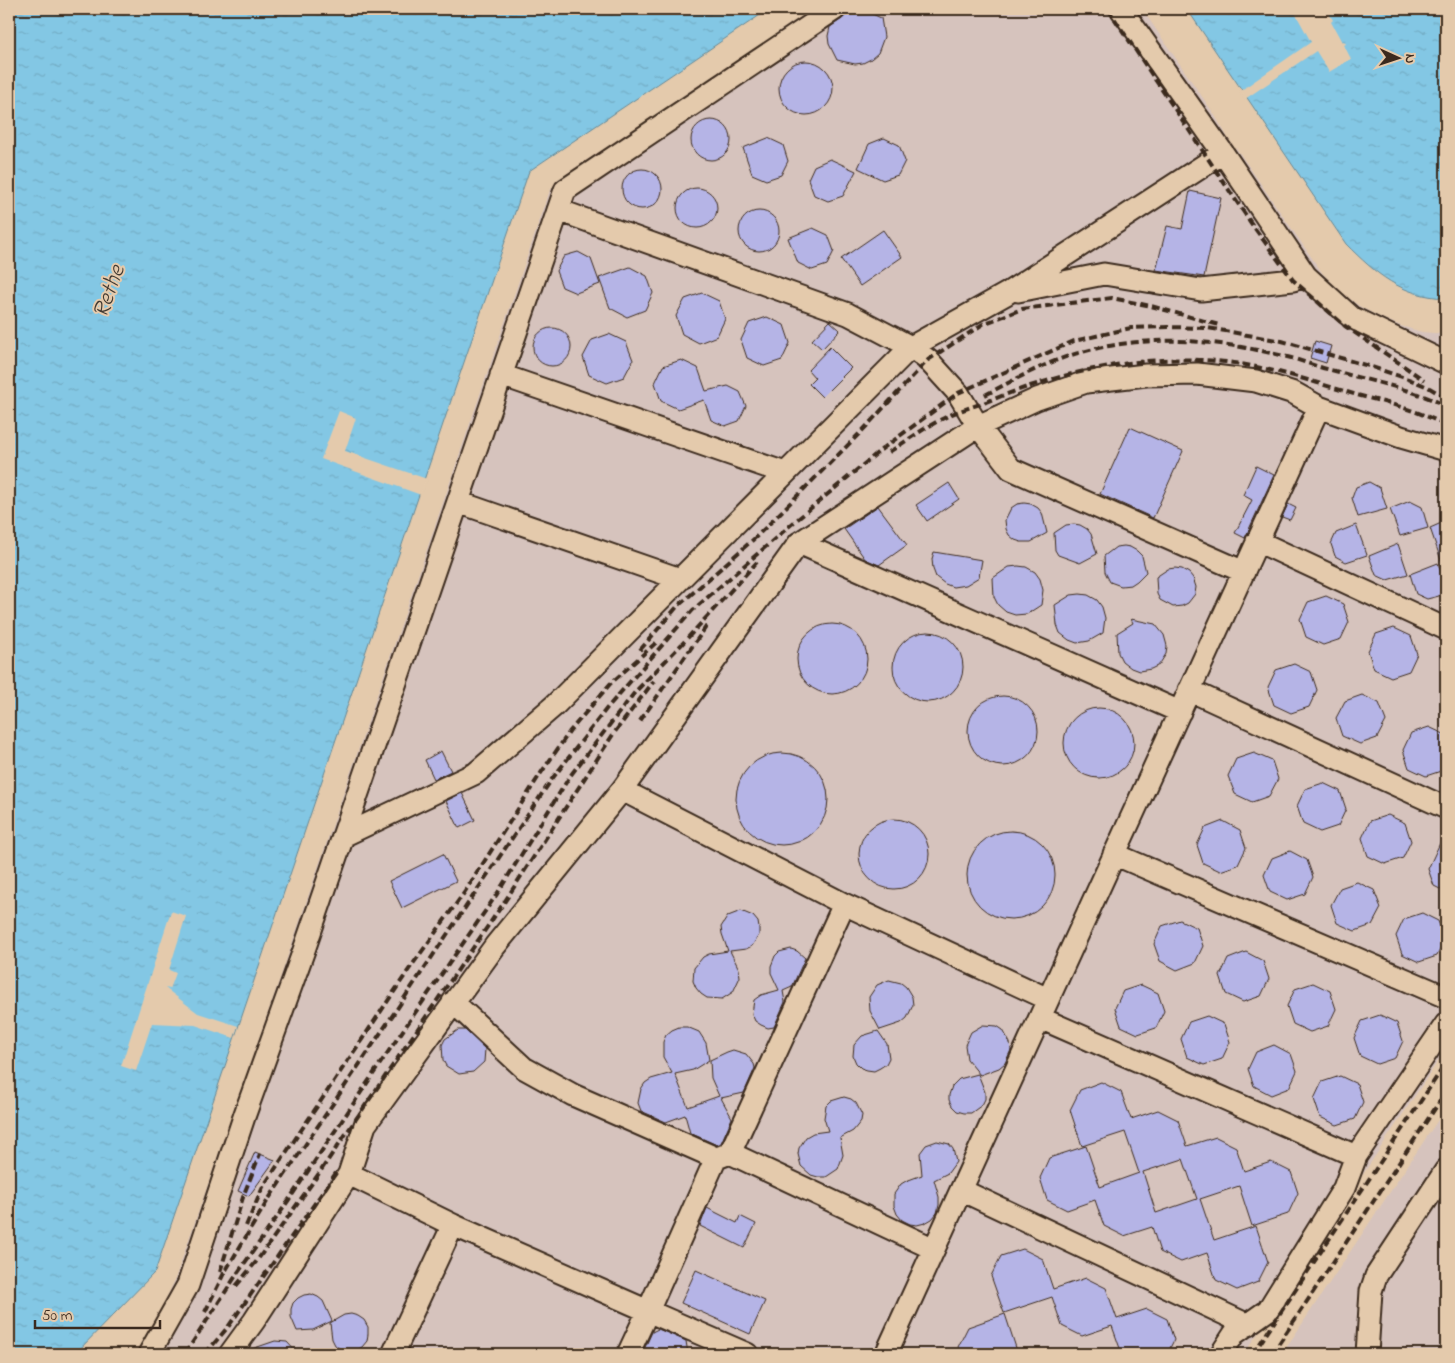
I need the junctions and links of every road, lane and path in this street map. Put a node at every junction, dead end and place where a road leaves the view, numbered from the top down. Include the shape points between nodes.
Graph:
1 (834, 9) edge
2 (1127, 11) edge
3 (1223, 153) junction
4 (558, 210) junction
5 (1306, 276) junction
6 (1006, 294) junction
7 (911, 347) junction
8 (1446, 363) edge
9 (501, 375) junction
10 (1319, 407) junction
11 (978, 426) junction
12 (1446, 450) edge
13 (785, 474) junction
14 (458, 502) junction
15 (1257, 541) junction
16 (799, 543) junction
17 (1244, 572) junction
18 (680, 579) junction
19 (1446, 629) edge
20 (1189, 690) junction
21 (1180, 712) junction
22 (622, 790) junction
23 (1446, 808) edge
24 (343, 836) junction
25 (1114, 854) junction
26 (844, 904) junction
27 (1446, 996) edge
28 (453, 1002) junction
29 (1044, 1008) junction
30 (1446, 1024) edge
31 (723, 1155) junction
32 (1356, 1156) junction
33 (350, 1174) junction
34 (1443, 1184) edge
35 (961, 1190) junction
36 (453, 1225) junction
37 (934, 1250) junction
38 (648, 1311) junction
39 (1248, 1325) junction
40 (149, 1354) edge
41 (230, 1354) edge
42 (394, 1354) edge
43 (628, 1354) edge
44 (747, 1354) edge
45 (886, 1354) edge
46 (1221, 1354) edge
47 (1367, 1354) edge

1 - 4 lane via 565,190
2 - 3 lane
3 - 5 lane
3 - 6 lane
4 - 7 lane via 848,314
4 - 9 lane
5 - 6 lane via 1201,290 1104,274
5 - 8 lane via 1351,317
6 - 7 lane
7 - 11 lane via 928,360 958,394
7 - 13 lane
9 - 13 lane
9 - 14 lane
10 - 11 lane via 1294,392 1256,381 1197,374 1146,375 1086,382
10 - 12 lane
10 - 15 lane
11 - 16 lane
11 - 17 lane via 1011,468
13 - 18 lane
14 - 18 lane
14 - 24 lane
15 - 17 lane
15 - 19 lane
16 - 21 lane
16 - 22 lane
17 - 20 lane
18 - 24 lane via 555,705 476,773
20 - 21 lane
20 - 23 lane
21 - 25 lane
22 - 26 lane
22 - 28 lane
24 - 40 lane via 188,1285
25 - 27 lane
25 - 29 lane
26 - 29 lane
26 - 31 lane
28 - 31 lane via 524,1068 573,1095
28 - 33 lane via 364,1125
29 - 32 lane
29 - 35 lane
30 - 32 lane
31 - 37 lane
31 - 38 lane
32 - 39 lane via 1344,1188 1268,1310
33 - 36 lane
33 - 41 lane
34 - 47 lane via 1376,1276 1371,1292
35 - 37 lane
35 - 39 lane
36 - 38 lane
36 - 42 lane
37 - 45 lane
38 - 43 lane
38 - 44 lane
39 - 46 lane via 1234,1334

